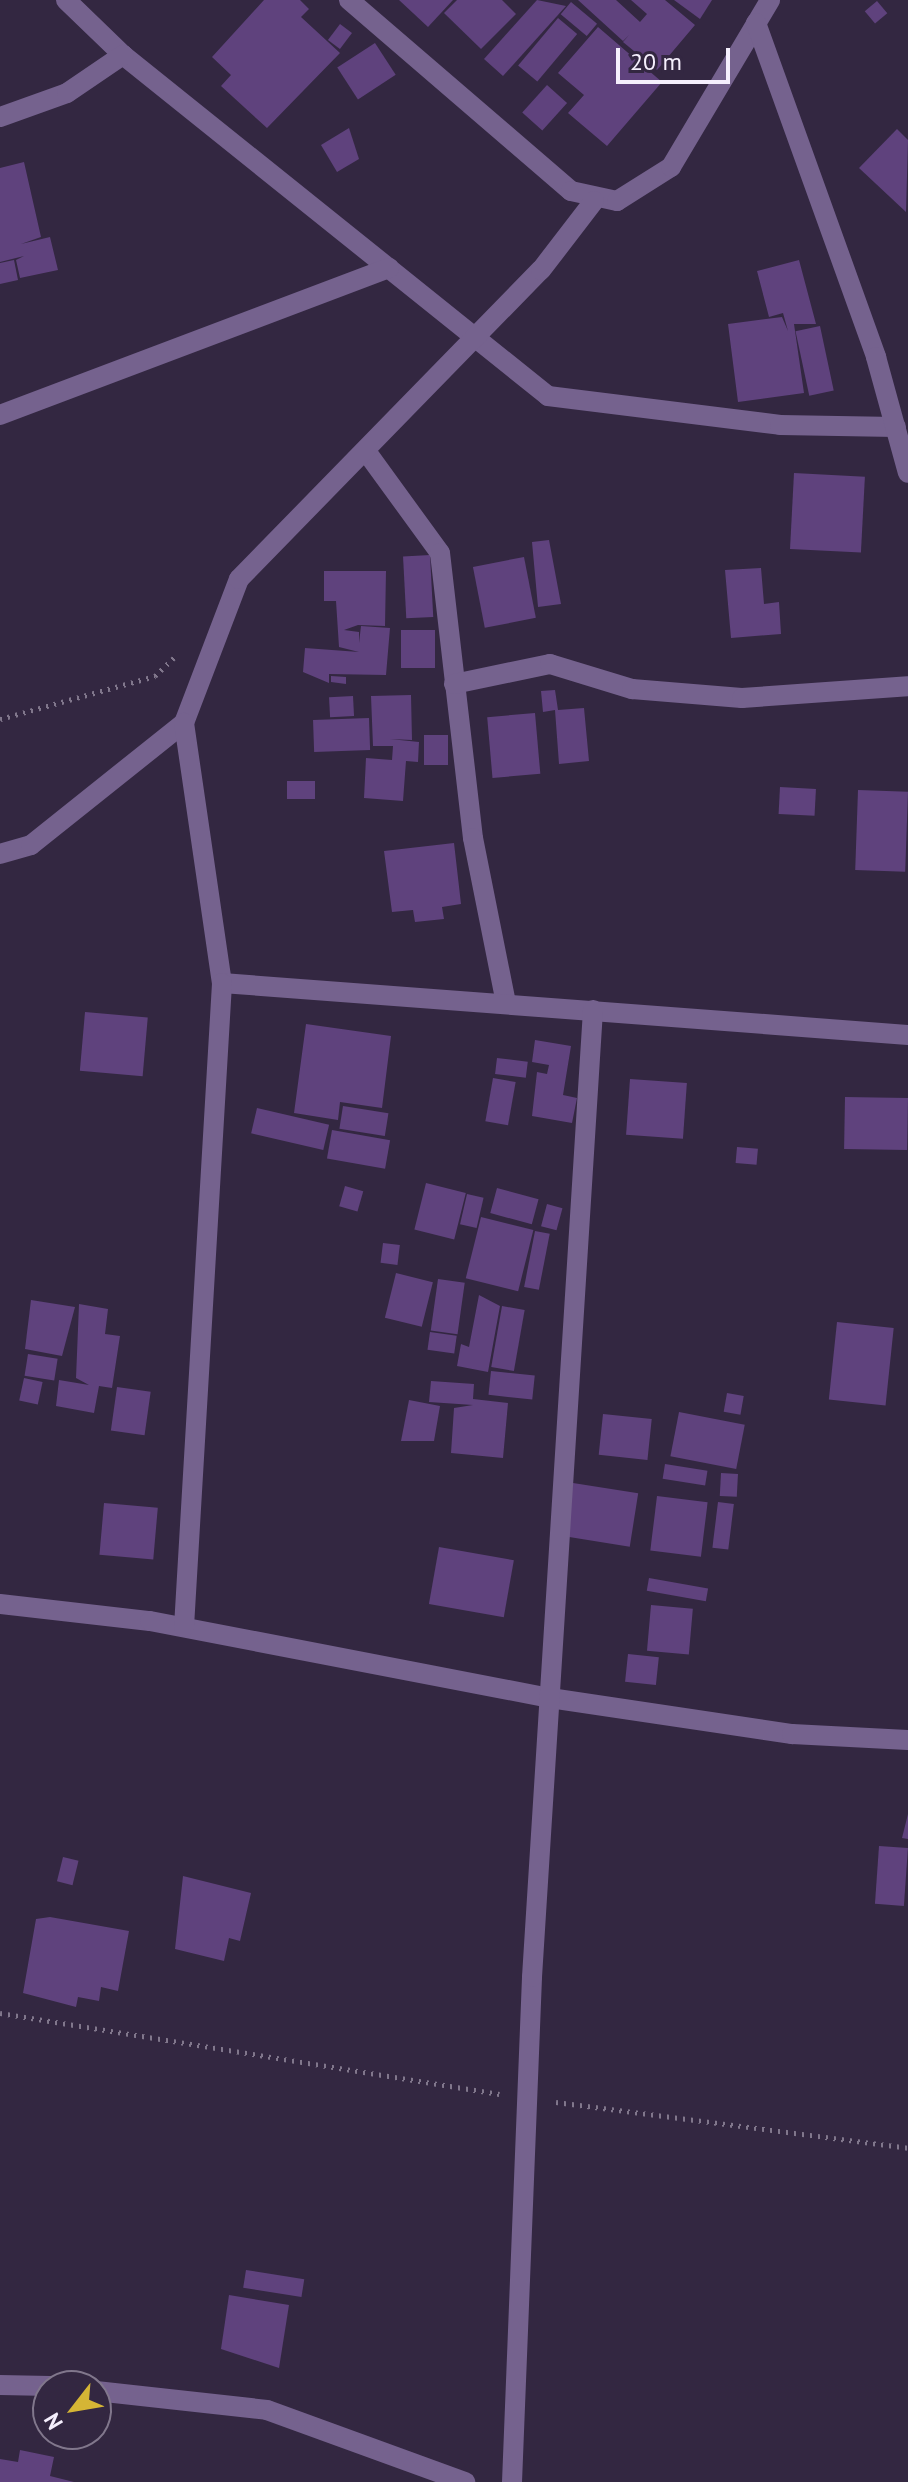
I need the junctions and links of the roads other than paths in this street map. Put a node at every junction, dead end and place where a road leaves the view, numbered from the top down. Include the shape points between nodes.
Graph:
1 (66, 0) edge
2 (349, 0) edge
3 (770, 0) edge
4 (756, 23) junction
5 (123, 55) junction
6 (0, 117) edge
7 (594, 201) junction
8 (389, 268) junction
9 (469, 337) junction
10 (0, 415) edge
11 (896, 427) junction
12 (368, 454) junction
13 (908, 473) edge
14 (454, 684) junction
15 (908, 686) edge
16 (184, 723) junction
17 (0, 854) edge
18 (222, 983) junction
19 (506, 1003) junction
20 (593, 1010) junction
21 (908, 1035) edge
22 (0, 1604) edge
23 (184, 1627) junction
24 (550, 1698) junction
25 (908, 1740) edge
26 (0, 2385) edge
27 (32, 2386) edge
28 (112, 2393) edge
29 (465, 2482) edge
30 (512, 2482) edge

1 - 5 street
2 - 7 street via 571,191
3 - 4 street
4 - 7 street via 671,167 646,189
4 - 11 street
5 - 6 street via 67,93
5 - 8 street
7 - 9 street via 541,270
8 - 9 street
8 - 10 street
9 - 11 street via 548,396 780,425
9 - 12 street
11 - 13 street
12 - 14 street via 440,553
12 - 16 street via 239,579
14 - 15 street via 550,664 632,689 742,698
14 - 19 street via 473,838
16 - 17 street via 31,845
16 - 18 street
18 - 19 street
18 - 23 street
19 - 20 street
20 - 21 street
20 - 24 street
22 - 23 street
23 - 24 street
24 - 25 street via 792,1734
24 - 30 street via 526,2098
26 - 27 street
28 - 29 street via 267,2410

